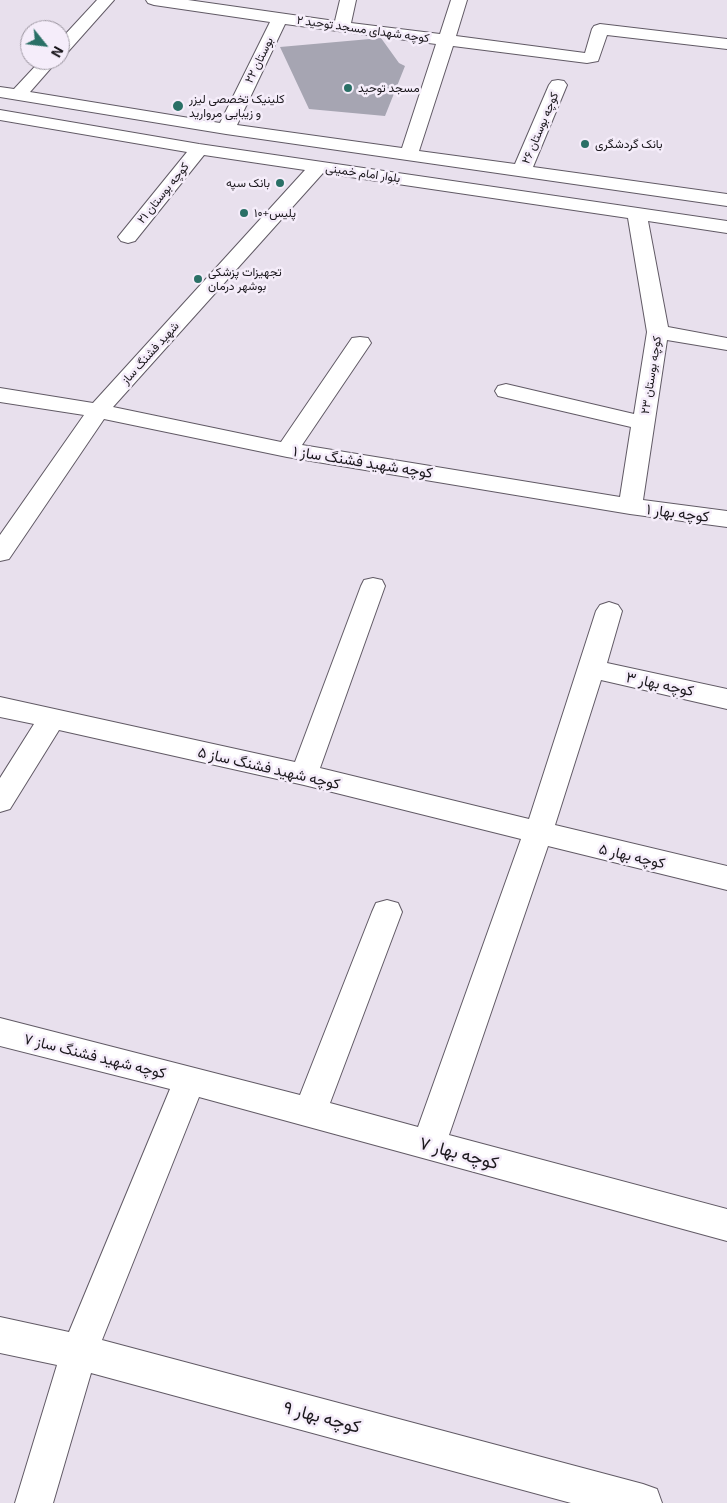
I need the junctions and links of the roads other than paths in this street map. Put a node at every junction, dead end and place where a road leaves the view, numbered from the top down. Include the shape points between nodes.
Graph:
1 (106, 0) edge
2 (154, 0) edge
3 (348, 0) edge
4 (459, 0) edge
5 (216, 4) edge
6 (280, 18) junction
7 (342, 27) junction
8 (70, 39) edge
9 (446, 40) junction
10 (727, 44) edge
11 (38, 70) edge
12 (558, 85) dead end
13 (9, 94) edge
14 (0, 115) edge
15 (226, 129) junction
16 (199, 149) junction
17 (409, 155) junction
18 (318, 167) junction
19 (522, 171) junction
20 (727, 200) edge
21 (637, 214) junction
22 (727, 227) edge
23 (128, 237) dead end
24 (658, 332) junction
25 (360, 343) dead end
26 (727, 344) edge
27 (506, 391) dead end
28 (0, 395) edge
29 (98, 411) junction
30 (644, 423) junction
31 (288, 450) junction
32 (630, 506) junction
33 (727, 519) edge
34 (0, 554) edge
35 (373, 586) dead end
36 (609, 611) dead end
37 (592, 669) junction
38 (727, 699) edge
39 (0, 707) edge
40 (51, 720) junction
41 (304, 776) junction
42 (0, 801) edge
43 (538, 833) junction
44 (727, 878) edge
45 (387, 912) dead end
46 (0, 1032) edge
47 (190, 1080) junction
48 (310, 1112) junction
49 (429, 1144) junction
50 (727, 1225) edge
51 (0, 1334) edge
52 (79, 1352) junction
53 (34, 1503) edge
54 (643, 1503) edge

1 - 8 street
2 - 5 street, کوچه شهدای مسجد توحید ۲
3 - 7 street
4 - 9 street
5 - 6 street, کوچه شهدای مسجد توحید ۲
6 - 7 street, کوچه شهدای مسجد توحید ۲
6 - 15 street, بوستان ۲۲
7 - 9 street, کوچه شهدای مسجد توحید ۲
9 - 10 street, کوچه شهدای مسجد توحید ۲ via 587,58 592,57 600,30
9 - 17 street
11 - 13 street
12 - 19 street, کوچه بوستان ۲۶
13 - 15 street, بلوار امام خمینی
14 - 16 street, بلوار امام خمینی
15 - 17 street, بلوار امام خمینی
16 - 18 street, بلوار امام خمینی
16 - 23 street, کوچه بوستان ۲۱
17 - 19 street, بلوار امام خمینی
18 - 21 street, بلوار امام خمینی
18 - 29 street, شهید فشنگ ساز
19 - 20 street, بلوار امام خمینی
21 - 22 street, بلوار امام خمینی
21 - 24 street, کوچه بوستان ۲۳
24 - 26 street
24 - 30 street, کوچه بوستان ۲۳
25 - 31 street
27 - 30 street
28 - 29 street, کوچه شهید فشنگ ساز ۱
29 - 31 street, کوچه شهید فشنگ ساز ۱
29 - 34 street, شهید فشنگ ساز
30 - 32 street, کوچه بوستان ۲۳
31 - 32 street, کوچه شهید فشنگ ساز ۱
32 - 33 street, کوچه بهار ۱
35 - 41 street
36 - 37 street
37 - 38 street, کوچه بهار ۳
37 - 43 street
39 - 40 street, کوچه شهید فشنگ ساز ۵
40 - 41 street, کوچه شهید فشنگ ساز ۵
40 - 42 street
41 - 43 street, کوچه شهید فشنگ ساز ۵
43 - 44 street, کوچه بهار ۵
43 - 49 street
45 - 48 street
46 - 47 street, کوچه شهید فشنگ ساز ۷
47 - 48 street, کوچه بهار ۷
47 - 52 street
48 - 49 street, کوچه بهار ۷
49 - 50 street, کوچه بهار ۷
51 - 52 street, کوچه بهار ۹
52 - 53 street
52 - 54 street, کوچه بهار ۹

